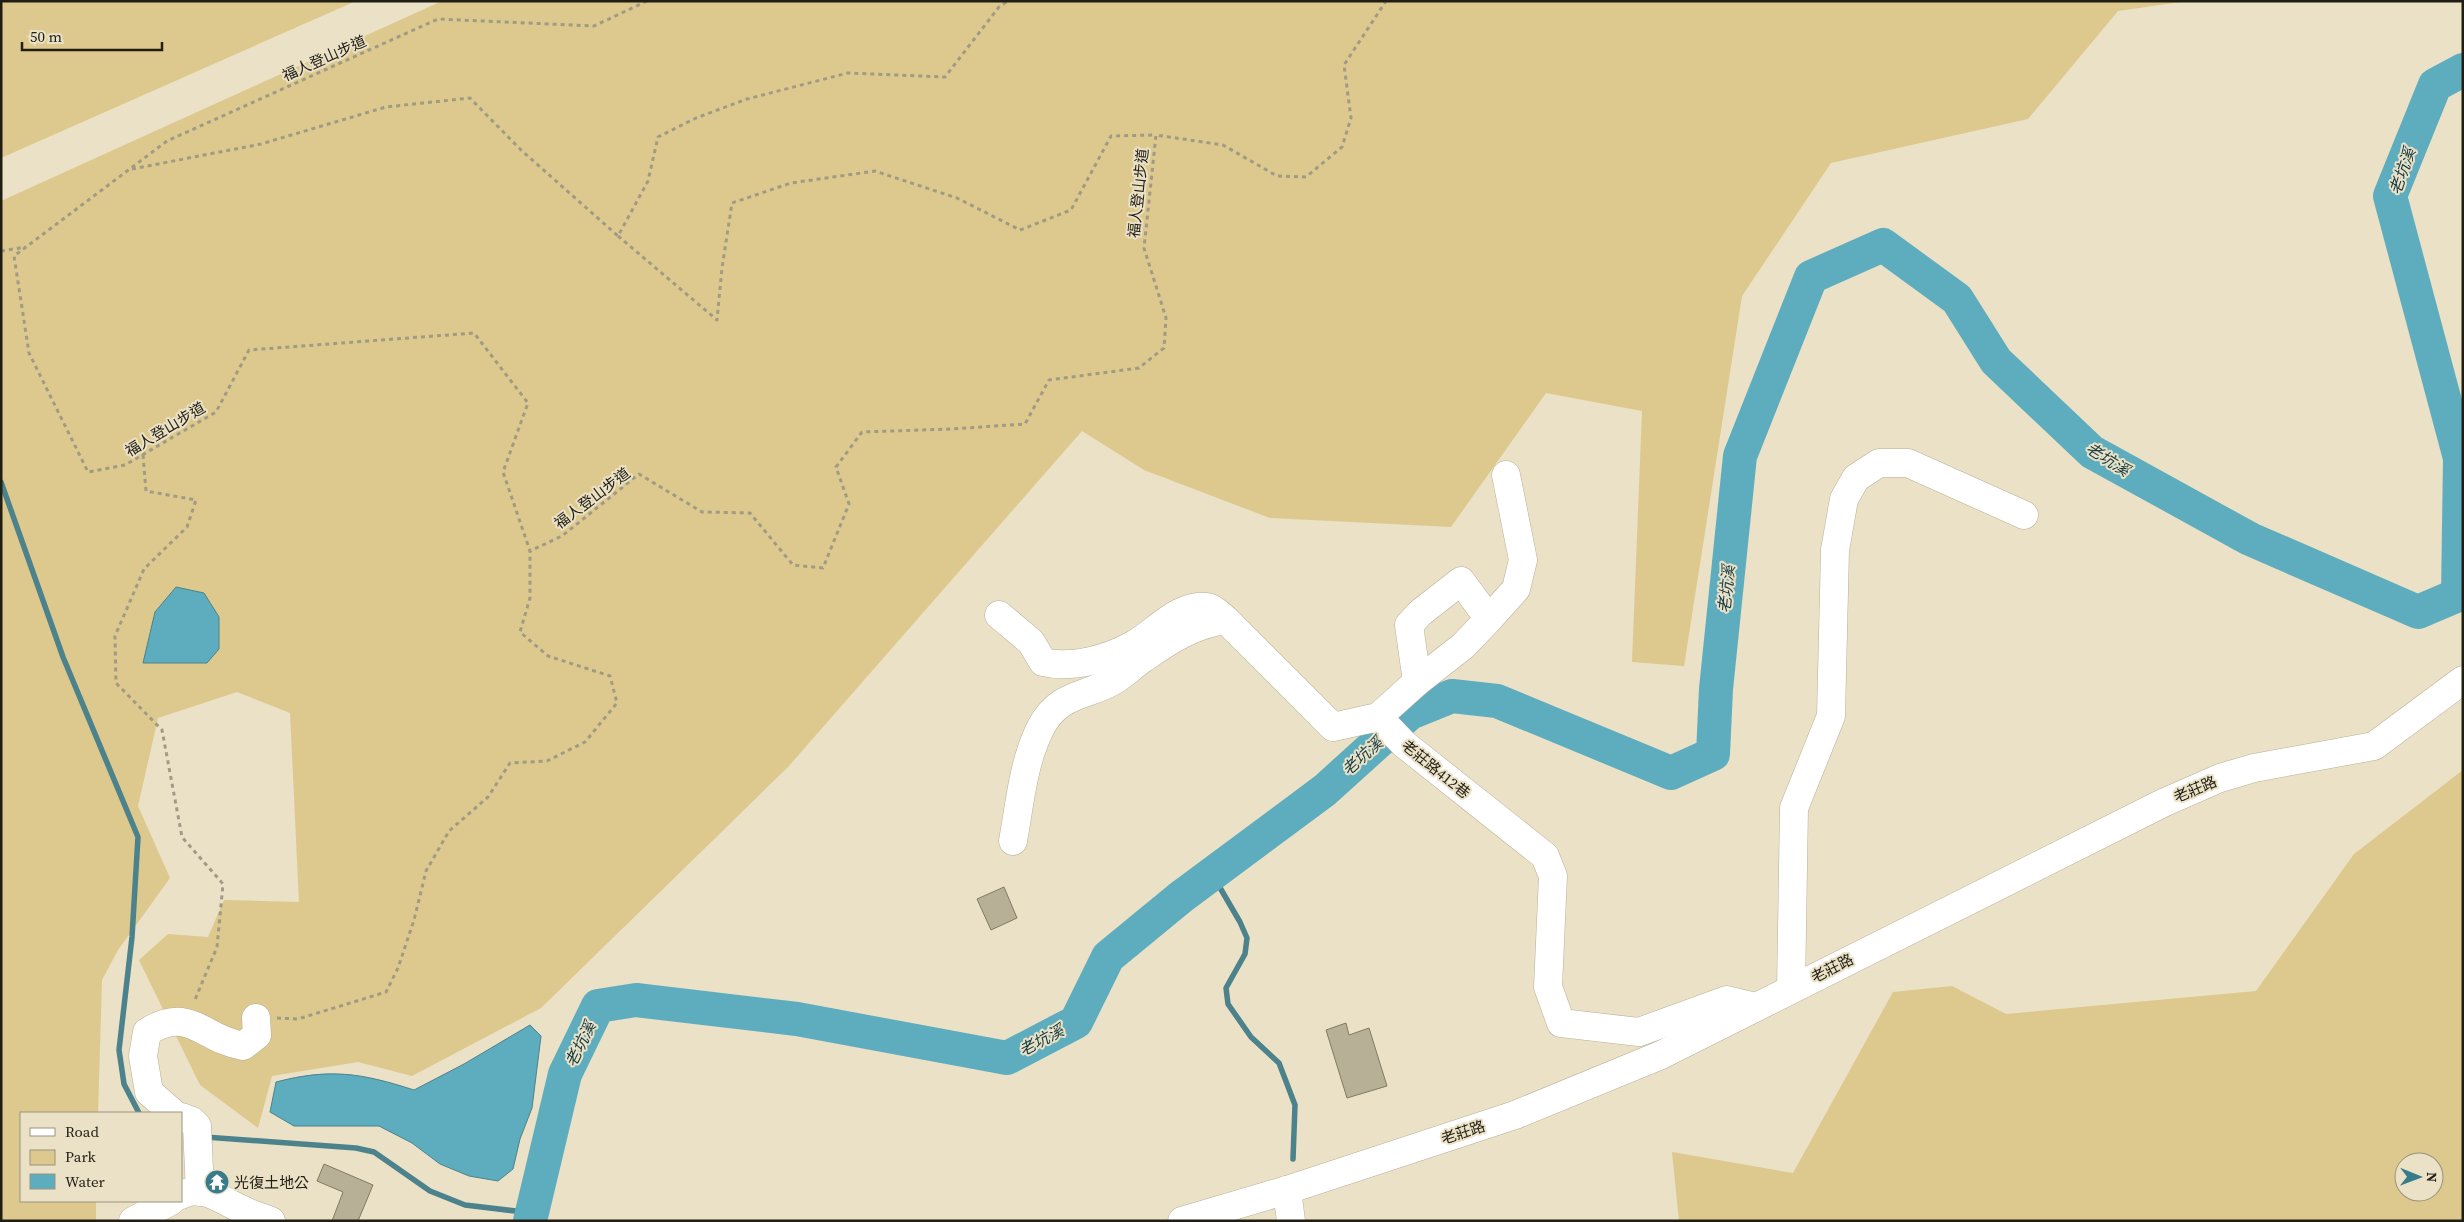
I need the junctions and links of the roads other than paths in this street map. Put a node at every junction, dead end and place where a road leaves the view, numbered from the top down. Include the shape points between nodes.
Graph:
1 (1506, 475) dead end
2 (2024, 514) dead end
3 (999, 615) dead end
4 (1489, 619) junction
5 (1226, 620) junction
6 (2463, 680) edge
7 (1417, 682) junction
8 (1378, 717) junction
9 (1013, 842) dead end
10 (1791, 989) junction
11 (1756, 1007) junction
12 (256, 1018) road end
13 (172, 1112) edge
14 (192, 1129) edge
15 (1287, 1190) junction
16 (190, 1194) edge
17 (169, 1202) edge
18 (133, 1221) edge
19 (271, 1221) edge
20 (1182, 1221) edge
21 (1290, 1221) edge

1 - 4 street via 1523,560 1516,589
2 - 10 street via 1908,463 1879,463 1856,478 1844,499 1835,550 1831,716 1794,808
3 - 5 street via 1031,642 1043,662 1054,665 1072,664 1119,652 1171,619 1200,607 1210,607
4 - 7 street via 1463,646
4 - 7 street via 1461,581 1420,613 1409,625
5 - 8 street via 1333,727
5 - 9 street via 1188,632 1143,658 1113,681 1063,701 1042,726 1031,754
6 - 10 street, 老莊路 via 2374,746 2254,768 2220,778 2163,802
7 - 8 street
8 - 11 street, 老莊路412巷 via 1404,744 1546,856 1553,876 1548,987 1561,1024 1639,1032 1727,1000
10 - 11 street, 老莊路
11 - 15 street, 老莊路 via 1661,1055 1516,1115
12 - 13 street via 257,1035 243,1046 227,1044 185,1021 163,1022 147,1032 143,1056 149,1092
14 - 16 street
15 - 20 street, 老莊路
15 - 21 street
16 - 19 street via 215,1194
17 - 18 street

